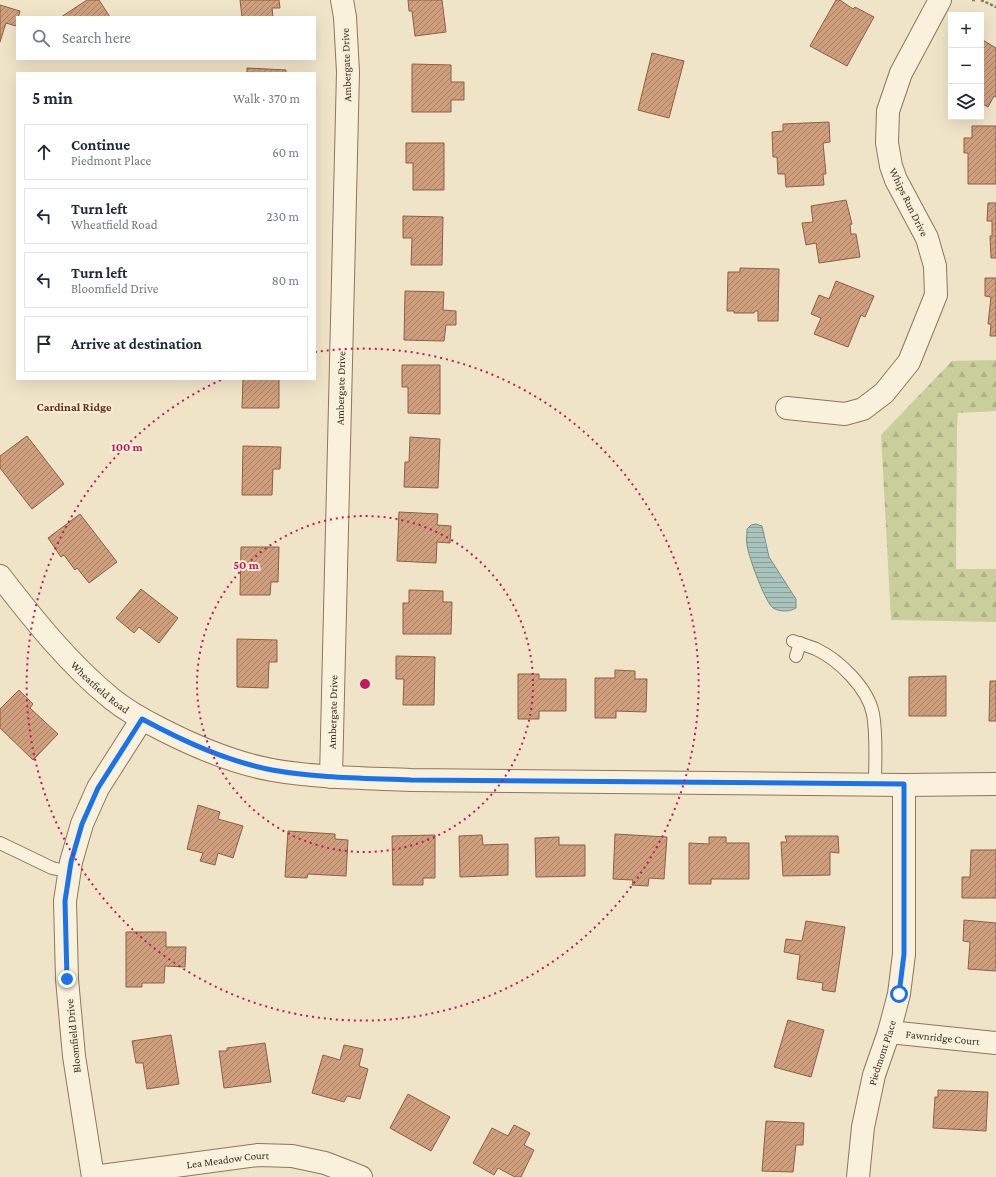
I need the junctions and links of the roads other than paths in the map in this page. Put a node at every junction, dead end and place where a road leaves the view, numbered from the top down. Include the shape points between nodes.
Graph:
1 (342, 0) edge
2 (940, 0) edge
3 (787, 408) dead end
4 (0, 576) edge
5 (796, 656) dead end
6 (142, 719) junction
7 (331, 777) junction
8 (875, 784) junction
9 (904, 784) junction
10 (996, 784) edge
11 (0, 843) edge
12 (70, 872) junction
13 (889, 1032) junction
14 (996, 1043) edge
15 (93, 1177) edge
16 (360, 1177) edge
17 (858, 1177) edge

1 - 7 street, Ambergate Drive via 348,72
2 - 3 street, Whips Run Drive via 901,73 888,111 887,143 890,166 927,238 935,266 936,295 909,362 884,393 863,409 845,414
4 - 6 street, Wheatfield Road via 68,658 113,700
5 - 8 lane via 796,642 816,649 836,662 868,697 874,719
6 - 7 street, Wheatfield Road via 179,739 224,757 271,769
6 - 12 street, Bloomfield Drive via 98,788 82,824
7 - 8 street, Wheatfield Road
8 - 9 street, Wheatfield Road
9 - 10 street, Wheatfield Road
9 - 13 street, Piedmont Place via 904,954 899,994
11 - 12 lane via 52,868
12 - 15 street, Bloomfield Drive via 65,901 67,979 74,1056
13 - 14 street, Fawnridge Court
13 - 17 street, Piedmont Place via 874,1075 864,1120
15 - 16 street, Lea Meadow Court via 258,1155 292,1156 325,1163

